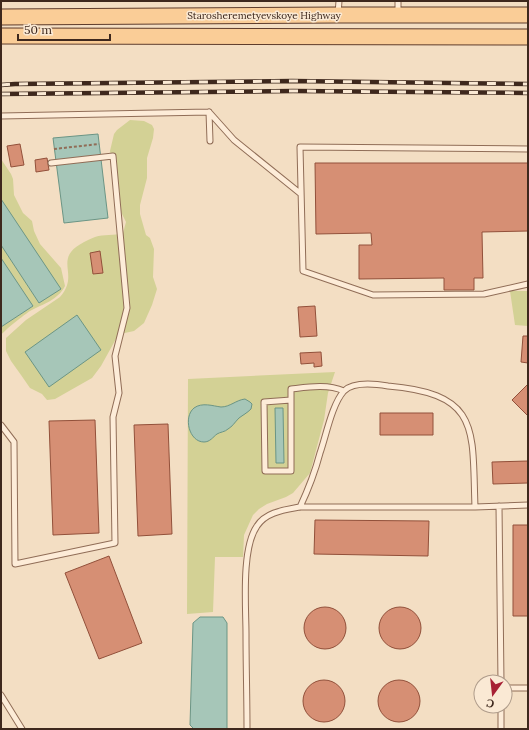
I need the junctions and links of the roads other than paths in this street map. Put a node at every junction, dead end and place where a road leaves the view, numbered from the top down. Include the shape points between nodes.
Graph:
1 (339, 8) edge
2 (398, 8) edge
3 (528, 15) edge
4 (1, 17) edge
5 (1, 36) edge
6 (528, 36) edge
7 (209, 112) junction
8 (1, 116) edge
9 (210, 141) dead end
10 (528, 149) edge
11 (51, 164) dead end
12 (301, 194) junction
13 (528, 284) edge
14 (344, 391) junction
15 (291, 400) junction
16 (1, 425) edge
17 (528, 505) edge
18 (499, 506) junction
19 (300, 507) junction
20 (475, 507) junction
21 (501, 674) edge
22 (513, 688) edge
23 (528, 688) edge
24 (2, 698) edge
25 (501, 714) edge
26 (22, 729) edge
27 (247, 729) edge
28 (501, 729) edge

1 - 2 main road, Starosheremetyevskoye Highway
1 - 4 main road, Starosheremetyevskoye Highway
2 - 3 main road, Starosheremetyevskoye Highway
5 - 6 main road, Starosheremetyevskoye Highway
7 - 8 lane
7 - 9 lane
7 - 12 lane via 234,140
10 - 12 lane via 300,147
11 - 16 lane via 113,156 127,308 115,356 119,393 113,417 115,543 15,564 14,442
12 - 13 lane via 303,271 373,294 484,294
14 - 15 lane via 321,386 291,388
14 - 19 lane via 330,421 313,478
14 - 20 lane via 356,385 411,388 438,395 455,406 468,425 472,442
15 - 15 lane via 291,471 265,471 264,402
17 - 18 lane
18 - 20 lane
18 - 21 lane
19 - 20 lane
19 - 27 lane via 278,511 264,519 257,526 252,538 246,582
22 - 23 lane
24 - 26 lane
25 - 28 lane

